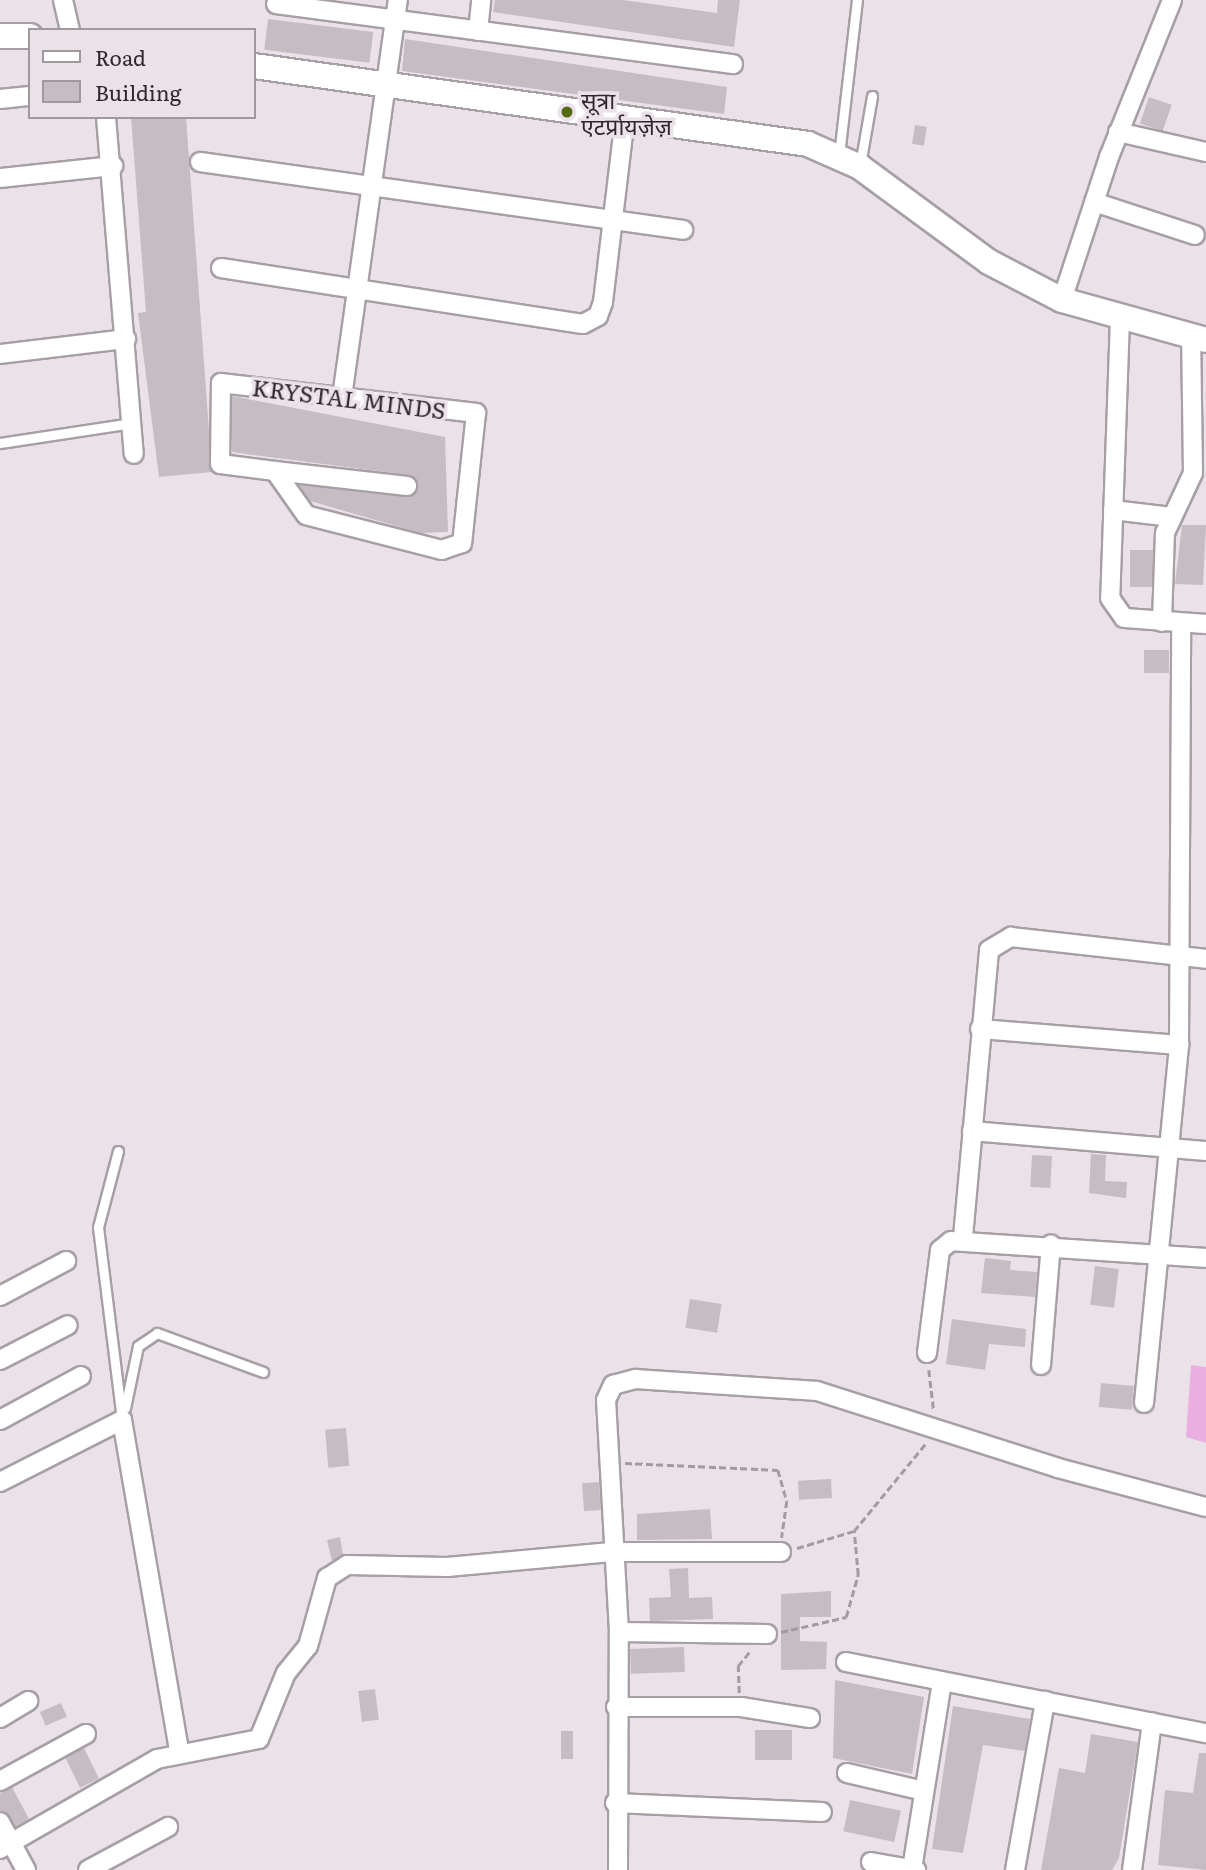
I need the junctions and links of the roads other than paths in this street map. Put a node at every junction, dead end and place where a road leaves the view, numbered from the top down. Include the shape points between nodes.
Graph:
1 (63, 0) edge
2 (398, 0) edge
3 (481, 0) edge
4 (857, 0) edge
5 (1172, 0) edge
6 (276, 4) dead end
7 (395, 19) junction
8 (70, 28) edge
9 (478, 31) junction
10 (0, 36) edge
11 (28, 36) edge
12 (733, 64) dead end
13 (256, 66) edge
14 (384, 88) junction
15 (28, 96) edge
16 (872, 96) dead end
17 (0, 99) edge
18 (625, 117) junction
19 (106, 119) edge
20 (1118, 132) junction
21 (1206, 152) edge
22 (849, 161) junction
23 (200, 162) dead end
24 (113, 166) junction
25 (0, 178) edge
26 (374, 186) junction
27 (1094, 202) junction
28 (612, 221) junction
29 (683, 230) dead end
30 (1195, 235) dead end
31 (221, 268) dead end
32 (361, 292) junction
33 (1062, 300) junction
34 (1120, 318) junction
35 (1198, 338) edge
36 (126, 339) junction
37 (0, 354) edge
38 (342, 397) junction
39 (132, 424) junction
40 (0, 443) edge
41 (134, 454) dead end
42 (275, 471) junction
43 (407, 486) dead end
44 (1113, 510) junction
45 (1172, 517) junction
46 (1162, 622) junction
47 (1181, 623) junction
48 (1206, 624) edge
49 (1180, 958) junction
50 (1206, 959) edge
51 (980, 1029) junction
52 (1180, 1045) junction
53 (972, 1131) junction
54 (1170, 1148) junction
55 (118, 1150) dead end
56 (1206, 1152) edge
57 (963, 1237) junction
58 (1051, 1244) junction
59 (1159, 1252) junction
60 (1206, 1258) edge
61 (66, 1261) dead end
62 (0, 1296) edge
63 (68, 1325) dead end
64 (927, 1353) road end
65 (0, 1360) edge
66 (1041, 1365) dead end
67 (263, 1372) dead end
68 (81, 1376) dead end
69 (1144, 1403) dead end
70 (0, 1420) edge
71 (122, 1420) junction
72 (0, 1482) edge
73 (1206, 1507) edge
74 (611, 1552) junction
75 (781, 1552) road end
76 (619, 1632) junction
77 (767, 1634) road end
78 (846, 1662) dead end
79 (942, 1681) junction
80 (29, 1701) dead end
81 (1045, 1701) junction
82 (616, 1707) junction
83 (0, 1718) edge
84 (810, 1718) dead end
85 (1152, 1722) junction
86 (1206, 1733) edge
87 (86, 1734) dead end
88 (179, 1750) junction
89 (848, 1773) dead end
90 (0, 1781) edge
91 (924, 1791) junction
92 (615, 1803) junction
93 (821, 1812) dead end
94 (0, 1822) edge
95 (168, 1827) dead end
96 (6, 1846) edge
97 (871, 1862) dead end
98 (26, 1870) edge
99 (88, 1870) edge
100 (618, 1870) edge
101 (914, 1870) edge
102 (1015, 1870) edge
103 (1132, 1870) edge

1 - 8 street
2 - 7 street
3 - 9 street
4 - 22 lane
5 - 20 street
6 - 7 street
7 - 9 street
7 - 14 street
9 - 12 street
10 - 11 street
13 - 14 street
14 - 18 street
14 - 26 street
15 - 17 street
16 - 22 lane
18 - 22 street via 808,144
18 - 28 street
19 - 24 street
20 - 21 street
20 - 27 street
22 - 33 street via 989,262
23 - 26 street
24 - 25 street
24 - 36 street
26 - 28 street
26 - 32 street
27 - 30 street
27 - 33 street
28 - 29 street
28 - 32 street via 603,302 598,316 583,324
31 - 32 street
32 - 38 street
33 - 34 street
34 - 35 street
34 - 44 street
35 - 45 street via 1193,473
36 - 37 street
36 - 39 street
38 - 42 street, KRYSTAL MINDS via 221,383 220,464
38 - 42 street, KRYSTAL MINDS via 476,413 462,542 442,550 306,515
39 - 40 lane
39 - 41 street
42 - 43 street
44 - 45 street
44 - 46 street via 1110,598 1124,618
45 - 46 street via 1165,533
46 - 47 street
47 - 48 street
47 - 49 street
49 - 50 street
49 - 51 street via 1000,939 989,950
49 - 52 street
51 - 52 street
51 - 53 street
52 - 54 street
53 - 54 street
53 - 57 street
54 - 56 street
54 - 59 street
55 - 71 lane via 98,1227
57 - 58 street
57 - 64 street via 940,1250
58 - 59 street
58 - 66 street
59 - 60 street
59 - 69 street
61 - 62 street
63 - 65 street
67 - 71 lane via 157,1333 138,1346
68 - 70 street
71 - 72 street
71 - 88 street
73 - 74 street via 936,1431 817,1391 623,1380 606,1400
74 - 75 street
74 - 76 street
74 - 88 street via 447,1567 337,1569 327,1578 308,1646 286,1673 259,1740 244,1746
76 - 77 street
76 - 82 street
78 - 79 street
79 - 81 street
79 - 91 street
80 - 83 street
81 - 85 street
81 - 102 street
82 - 84 street via 741,1707
82 - 92 street
85 - 86 street
85 - 103 street
87 - 90 street
88 - 96 street
89 - 91 street
91 - 101 street
92 - 93 street
92 - 100 street
94 - 96 street
95 - 99 street
96 - 98 street
97 - 101 street

